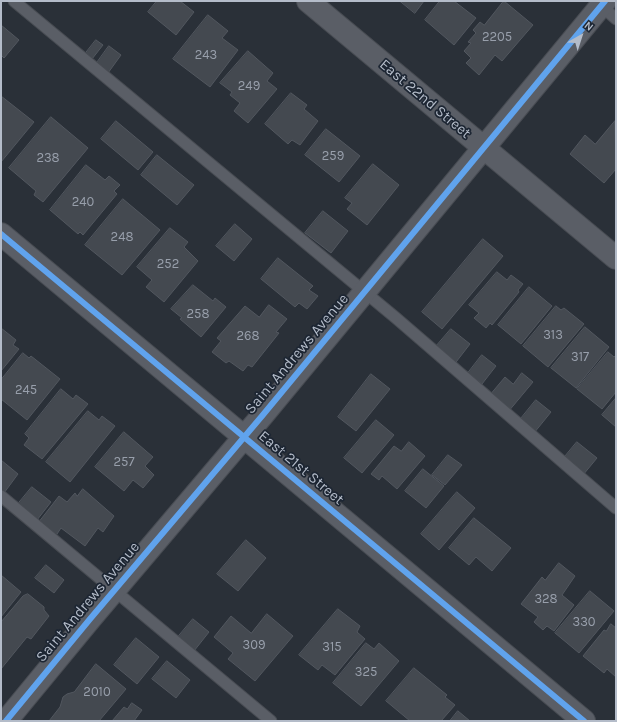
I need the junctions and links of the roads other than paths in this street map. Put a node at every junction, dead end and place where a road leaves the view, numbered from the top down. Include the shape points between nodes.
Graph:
1 (14, 1) edge
2 (308, 1) edge
3 (605, 7) edge
4 (484, 148) junction
5 (1, 234) edge
6 (616, 258) edge
7 (365, 292) junction
8 (244, 437) junction
9 (1, 496) edge
10 (616, 508) edge
11 (114, 591) junction
12 (6, 721) edge
13 (270, 721) edge
14 (584, 721) edge

1 - 7 lane
2 - 4 street, East 22nd Street
3 - 4 street, Saint Andrews Avenue
4 - 6 street, East 22nd Street
4 - 7 street, Saint Andrews Avenue
5 - 8 street, East 21st Street
7 - 8 street, Saint Andrews Avenue
7 - 10 lane
8 - 11 street, Saint Andrews Avenue
8 - 14 street, East 21st Street
9 - 11 lane
11 - 12 street, Saint Andrews Avenue
11 - 13 lane

